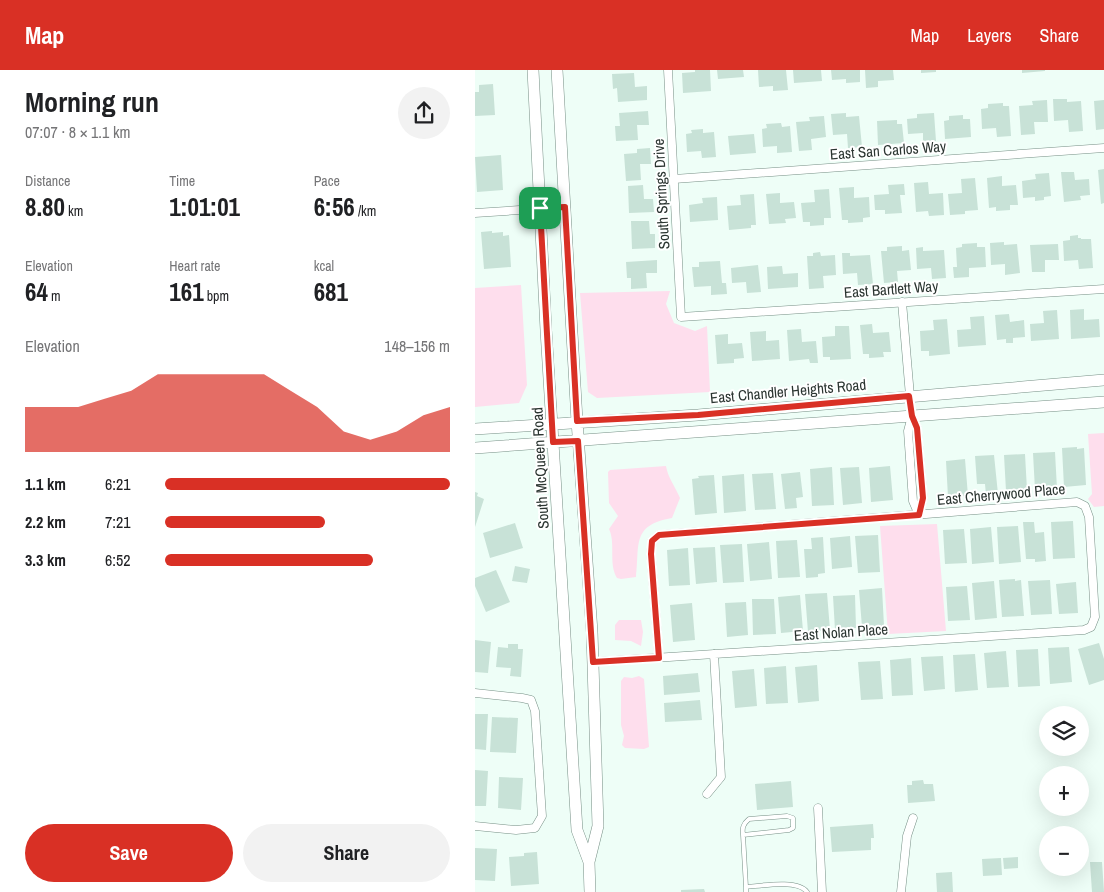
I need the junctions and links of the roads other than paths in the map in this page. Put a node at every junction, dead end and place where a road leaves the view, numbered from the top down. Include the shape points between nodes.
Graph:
1 (533, 70) edge
2 (557, 70) edge
3 (668, 70) edge
4 (1104, 148) edge
5 (674, 179) junction
6 (565, 207) junction
7 (540, 208) junction
8 (475, 213) edge
9 (1104, 289) edge
10 (902, 302) junction
11 (681, 317) joint
12 (1104, 380) edge
13 (909, 396) junction
14 (1104, 402) edge
15 (912, 416) junction
16 (577, 421) junction
17 (552, 423) junction
18 (475, 429) edge
19 (578, 441) junction
20 (553, 442) junction
21 (475, 448) edge
22 (910, 466) junction
23 (920, 466) junction
24 (919, 515) junction
25 (1091, 627) joint
26 (714, 654) junction
27 (659, 658) junction
28 (593, 662) junction
29 (475, 693) edge
30 (707, 794) dead end
31 (818, 808) dead end
32 (913, 818) dead end
33 (475, 826) edge
34 (743, 835) junction
35 (589, 862) junction
36 (746, 890) edge
37 (590, 892) edge
38 (807, 892) edge
39 (822, 892) edge
40 (901, 892) edge

1 - 7 main road, South McQueen Road
2 - 6 main road, South McQueen Road
3 - 5 street, South Springs Drive
4 - 5 street, East San Carlos Way
5 - 11 street, South Springs Drive
6 - 7 street
6 - 16 main road, South McQueen Road
7 - 8 street
7 - 17 main road, South McQueen Road
9 - 10 street, East Bartlett Way
10 - 11 street, East Bartlett Way
10 - 13 street
12 - 13 main road, East Chandler Heights Road
13 - 15 main road
13 - 16 main road, East Chandler Heights Road via 698,415
14 - 15 main road
15 - 19 main road
15 - 22 street via 908,431
15 - 23 street via 917,428
16 - 17 main road, East Chandler Heights Road
16 - 19 main road, South McQueen Road
17 - 18 main road, East Chandler Heights Road
17 - 20 main road, South McQueen Road
19 - 20 main road
19 - 28 main road, South McQueen Road
20 - 21 main road
20 - 35 main road, South McQueen Road via 577,830
22 - 23 street
22 - 24 street via 913,501
23 - 24 street via 923,498
24 - 25 street, East Cherrywood Place via 1077,502 1085,506 1089,517 1095,617
24 - 27 street, East Cherrywood Place via 659,535 652,541 651,554
25 - 26 street, East Nolan Place
26 - 27 street, East Nolan Place
26 - 30 street via 721,777
27 - 28 street, East Nolan Place
28 - 35 main road, South McQueen Road via 598,826
29 - 33 street via 531,700 535,711 542,816 535,828 516,830
31 - 39 street
32 - 40 street via 907,836
34 - 34 lane via 744,822 749,819 793,818 793,828 789,830
34 - 36 lane
35 - 37 main road, South McQueen Road
36 - 38 lane via 792,884

